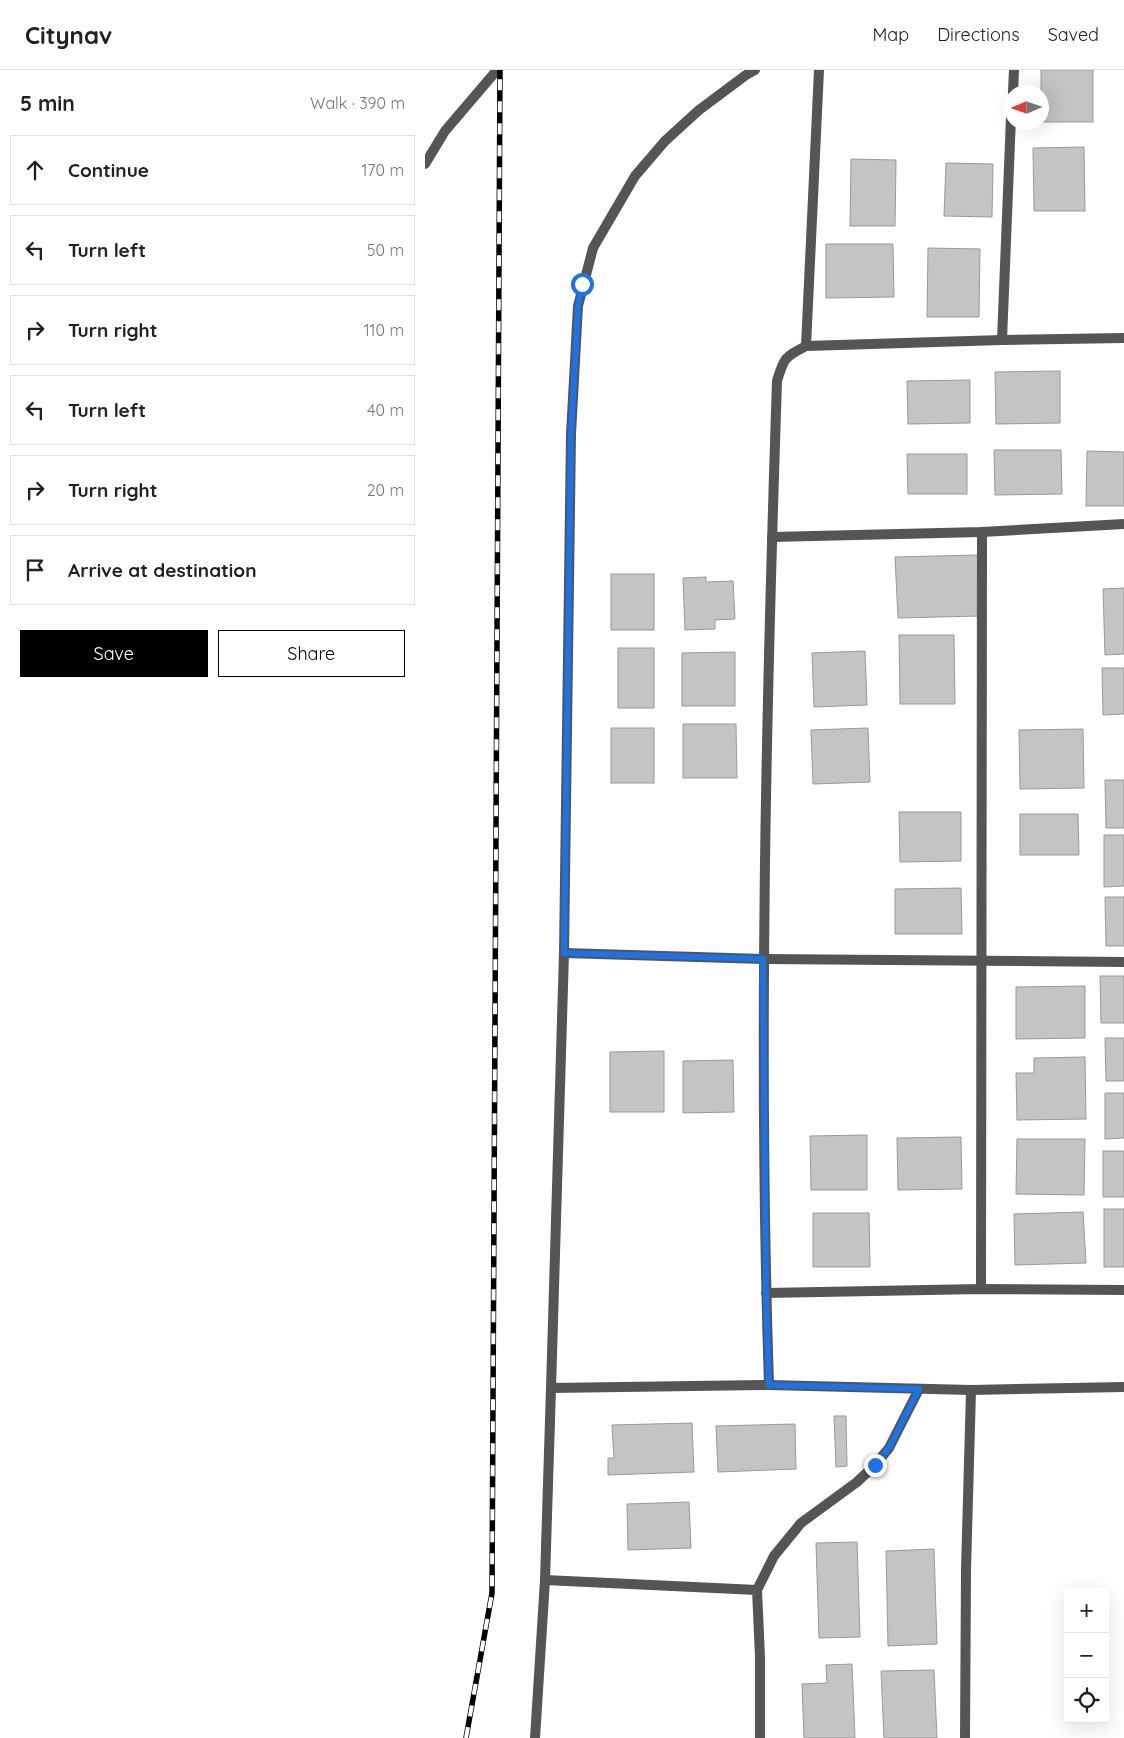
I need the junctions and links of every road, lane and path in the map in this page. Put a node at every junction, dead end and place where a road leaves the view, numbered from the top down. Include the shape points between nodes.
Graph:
1 (497, 70) edge
2 (755, 70) edge
3 (819, 70) edge
4 (1013, 70) edge
5 (1013, 85) edge
6 (1010, 130) edge
7 (425, 164) edge
8 (1124, 338) edge
9 (1002, 340) junction
10 (807, 346) junction
11 (1124, 524) edge
12 (982, 532) junction
13 (772, 537) junction
14 (564, 953) junction
15 (763, 959) junction
16 (982, 962) junction
17 (1124, 962) edge
18 (981, 1289) junction
19 (1124, 1290) edge
20 (766, 1293) junction
21 (769, 1385) junction
22 (1124, 1387) edge
23 (551, 1388) junction
24 (919, 1389) junction
25 (971, 1390) junction
26 (545, 1580) junction
27 (757, 1590) junction
28 (535, 1738) edge
29 (760, 1738) edge
30 (965, 1738) edge

1 - 7 street via 445,131
2 - 14 street via 699,110 665,140 635,176 593,248 579,299 571,434
3 - 10 street
4 - 5 street
6 - 9 street
8 - 9 street
9 - 10 street
10 - 13 street via 788,355 777,381
11 - 12 street
12 - 13 street
12 - 16 street
13 - 15 street
14 - 15 street
14 - 23 street
15 - 16 street
15 - 20 street
16 - 17 street
16 - 18 street
18 - 19 street
18 - 20 street
20 - 21 street
21 - 23 street
21 - 24 street
22 - 25 street
23 - 26 street
24 - 25 street
24 - 27 street via 889,1448 857,1482 801,1522 774,1556
25 - 30 street
26 - 27 street
26 - 28 street
27 - 29 street

